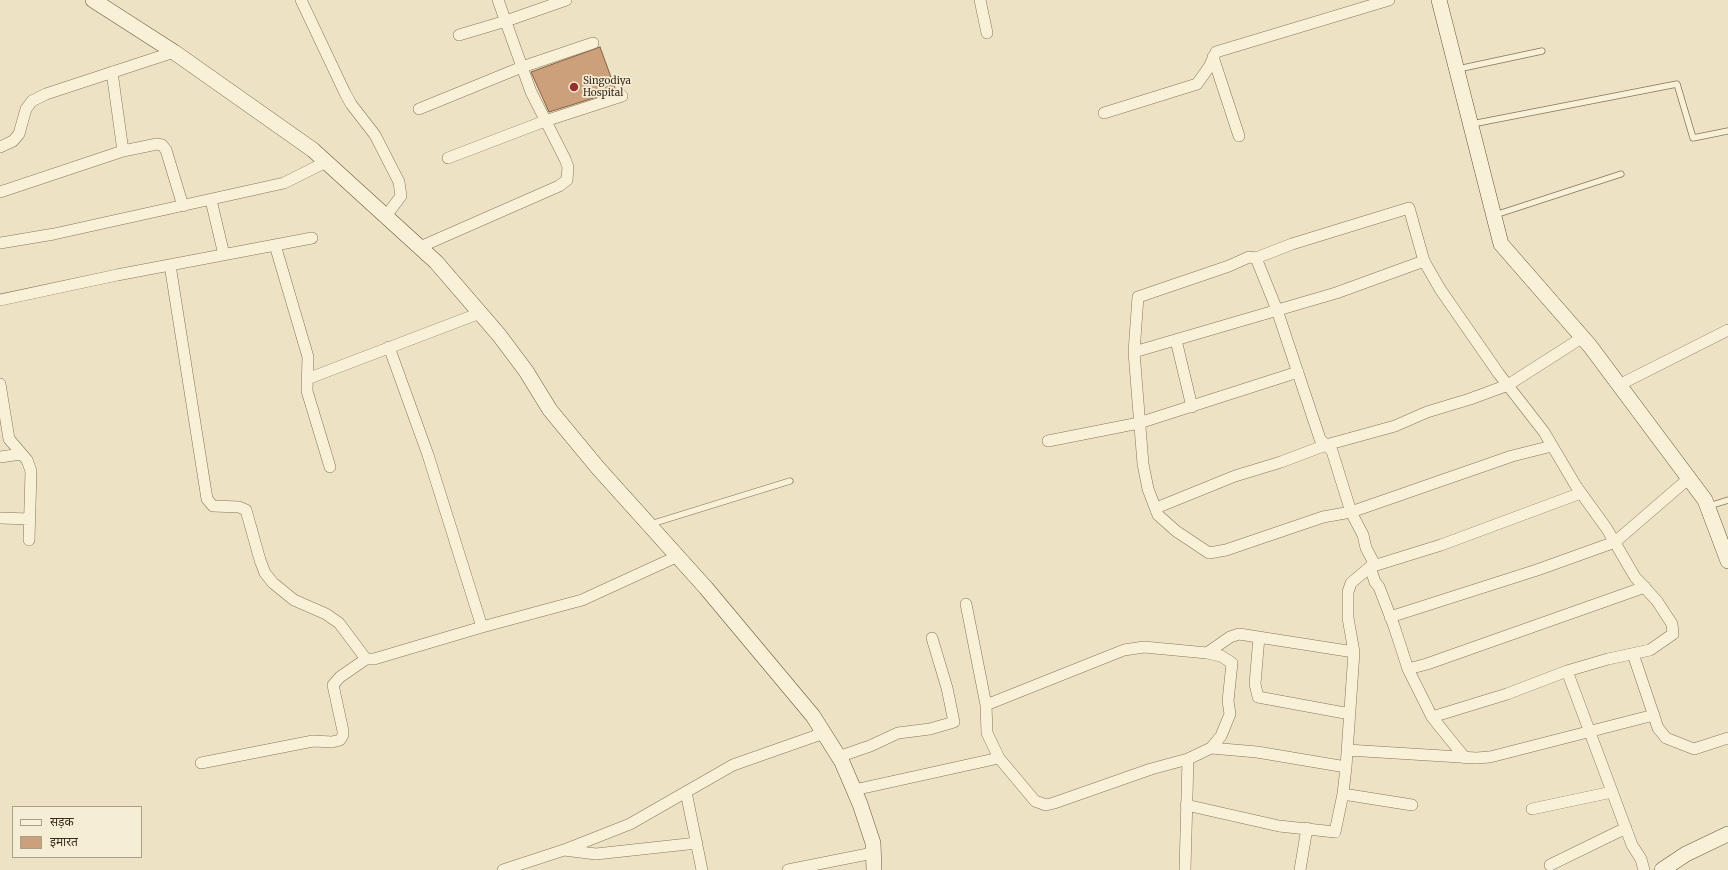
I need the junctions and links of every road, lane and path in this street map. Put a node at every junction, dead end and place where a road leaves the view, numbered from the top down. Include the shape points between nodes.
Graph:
1 (93, 0) edge
2 (300, 0) edge
3 (498, 0) edge
4 (566, 0) edge
5 (980, 0) edge
6 (1389, 0) edge
7 (1439, 0) edge
8 (506, 21) junction
9 (987, 32) dead end
10 (459, 35) dead end
11 (593, 43) dead end
12 (1542, 51) dead end
13 (174, 52) junction
14 (1212, 57) junction
15 (522, 67) junction
16 (1455, 70) junction
17 (112, 72) junction
18 (622, 96) dead end
19 (419, 109) dead end
20 (1104, 113) dead end
21 (545, 121) junction
22 (1470, 124) junction
23 (1728, 131) edge
24 (1238, 136) dead end
25 (0, 147) edge
26 (123, 151) junction
27 (448, 158) dead end
28 (326, 162) junction
29 (1621, 174) dead end
30 (0, 192) edge
31 (211, 200) junction
32 (183, 206) junction
33 (386, 216) junction
34 (1493, 216) junction
35 (312, 238) dead end
36 (0, 244) edge
37 (275, 245) junction
38 (420, 247) junction
39 (224, 255) junction
40 (1256, 258) junction
41 (1424, 261) junction
42 (170, 265) junction
43 (0, 300) edge
44 (1277, 310) junction
45 (480, 313) junction
46 (1728, 330) edge
47 (1583, 337) junction
48 (1176, 340) junction
49 (389, 347) junction
50 (1134, 352) junction
51 (1298, 372) junction
52 (307, 379) junction
53 (0, 384) edge
54 (1508, 385) junction
55 (1619, 385) junction
56 (2, 404) edge
57 (1192, 407) junction
58 (1139, 423) junction
59 (1048, 441) dead end
60 (1326, 445) junction
61 (1552, 446) junction
62 (21, 454) junction
63 (0, 457) edge
64 (330, 467) dead end
65 (1688, 478) junction
66 (790, 481) dead end
67 (1581, 493) junction
68 (1728, 500) edge
69 (1707, 507) junction
70 (1156, 508) junction
71 (1351, 512) junction
72 (0, 518) edge
73 (29, 519) junction
74 (648, 525) junction
75 (29, 540) dead end
76 (1615, 542) junction
77 (676, 557) junction
78 (1728, 561) edge
79 (1370, 567) junction
80 (1645, 587) junction
81 (966, 604) dead end
82 (1390, 617) junction
83 (482, 627) junction
84 (1259, 637) junction
85 (932, 638) dead end
86 (1354, 652) junction
87 (1208, 653) junction
88 (1633, 654) junction
89 (366, 659) junction
90 (1408, 669) junction
91 (1566, 671) junction
92 (986, 705) junction
93 (1350, 714) junction
94 (1654, 715) junction
95 (1432, 717) junction
96 (1590, 730) junction
97 (824, 733) junction
98 (1728, 738) edge
99 (1211, 748) junction
100 (1347, 750) junction
101 (838, 757) junction
102 (999, 758) junction
103 (1465, 758) junction
104 (1188, 759) junction
105 (201, 763) dead end
106 (1346, 767) junction
107 (854, 790) junction
108 (686, 792) junction
109 (1612, 792) junction
110 (1343, 794) junction
111 (1186, 805) junction
112 (1412, 805) dead end
113 (1532, 809) dead end
114 (1307, 828) junction
115 (1626, 828) junction
116 (1728, 834) edge
117 (697, 843) junction
118 (564, 850) junction
119 (873, 853) junction
120 (1550, 865) dead end
121 (503, 870) edge
122 (702, 870) edge
123 (788, 870) edge
124 (874, 870) edge
125 (1185, 870) edge
126 (1300, 870) edge
127 (1644, 870) edge
128 (1662, 870) edge

1 - 13 street
2 - 33 street via 345,94 375,135 399,182 401,196
3 - 8 street
4 - 8 street
5 - 9 street
6 - 14 street via 1216,52
7 - 16 street
8 - 10 street
8 - 15 street
11 - 15 street
12 - 16 lane
13 - 17 street
13 - 28 street via 313,150
14 - 20 street via 1210,67 1197,84
14 - 24 street
15 - 19 street
15 - 21 street
16 - 22 street
17 - 25 street via 32,101 26,109 19,134 13,141
17 - 26 street
18 - 21 street
21 - 27 street
21 - 38 street via 568,167 567,180 564,184
22 - 23 lane via 1678,84 1692,138
22 - 34 street
26 - 30 street
26 - 32 street via 152,144 162,145
28 - 31 street via 284,183
28 - 33 street
29 - 34 lane
31 - 32 street
31 - 39 street
32 - 36 street
33 - 38 street
34 - 47 street via 1500,244
35 - 37 street
37 - 39 street
37 - 52 street via 308,357
38 - 45 street
39 - 42 street
40 - 41 street via 1292,244 1409,208
40 - 44 street
40 - 50 street via 1249,257 1138,297
41 - 44 street via 1336,293
41 - 54 street via 1451,305
42 - 43 street
42 - 89 street via 207,499 213,506 239,507 246,510 265,573 294,600 326,614 339,623
44 - 48 street
44 - 51 street
45 - 49 street
45 - 74 street via 526,371 550,410
46 - 55 street
47 - 54 street
47 - 55 street
48 - 50 street
48 - 57 street
49 - 52 street
49 - 83 street via 428,455
50 - 58 street
51 - 57 street
51 - 60 street via 1320,439
52 - 64 street via 309,402
53 - 56 street
54 - 60 street via 1427,412 1395,426
54 - 61 street
55 - 65 street
56 - 62 street via 9,439
57 - 58 street
58 - 59 street
58 - 70 street via 1142,464
60 - 70 street via 1210,485
60 - 71 street via 1332,451
61 - 67 street
61 - 71 street via 1512,456
62 - 63 street
62 - 73 street via 31,470
65 - 69 street via 1705,500
65 - 76 street
66 - 74 lane
67 - 76 street
67 - 79 street
68 - 69 lane
69 - 78 street
70 - 71 street via 1158,515 1176,531 1209,553 1226,550 1323,517
71 - 79 street via 1374,563
72 - 73 street
73 - 75 street
74 - 77 street
76 - 80 street via 1635,577
76 - 82 street
77 - 83 street via 582,600
77 - 97 street via 706,588 813,716
79 - 82 street
79 - 86 street via 1351,583 1348,592 1348,618
80 - 88 street via 1672,624 1673,634 1650,650
80 - 90 street
81 - 92 street
82 - 90 street
83 - 89 street via 374,659
84 - 86 street
84 - 87 street via 1234,635
84 - 93 street via 1255,684 1258,697
85 - 101 street via 954,722 930,729 898,733
86 - 93 street
87 - 92 street via 1144,647 1124,650
87 - 99 street via 1221,656 1232,663 1228,701 1230,714 1221,736
88 - 91 street
88 - 94 street
89 - 105 street via 333,685 343,731 340,740 313,742
90 - 95 street
91 - 95 street via 1507,694
91 - 96 street
92 - 102 street via 987,733
93 - 100 street
94 - 96 street
94 - 98 street via 1658,728 1666,738 1694,749
95 - 103 street
96 - 103 street via 1490,757
96 - 109 street
97 - 101 street
97 - 108 street via 733,765
99 - 104 street
99 - 106 street via 1257,752
100 - 103 street
100 - 106 street
101 - 107 street
102 - 104 street via 1035,801 1046,805
102 - 107 street
104 - 111 street
106 - 110 street
107 - 119 street via 873,843
108 - 117 street
108 - 118 street via 630,824
109 - 113 street
109 - 115 street
110 - 112 street
110 - 114 street via 1335,832
111 - 114 street via 1280,826
111 - 125 street
114 - 126 street
115 - 120 street
115 - 127 street
116 - 128 street via 1686,854
117 - 118 street via 596,854
117 - 122 street
118 - 121 street
119 - 123 street
119 - 124 street

